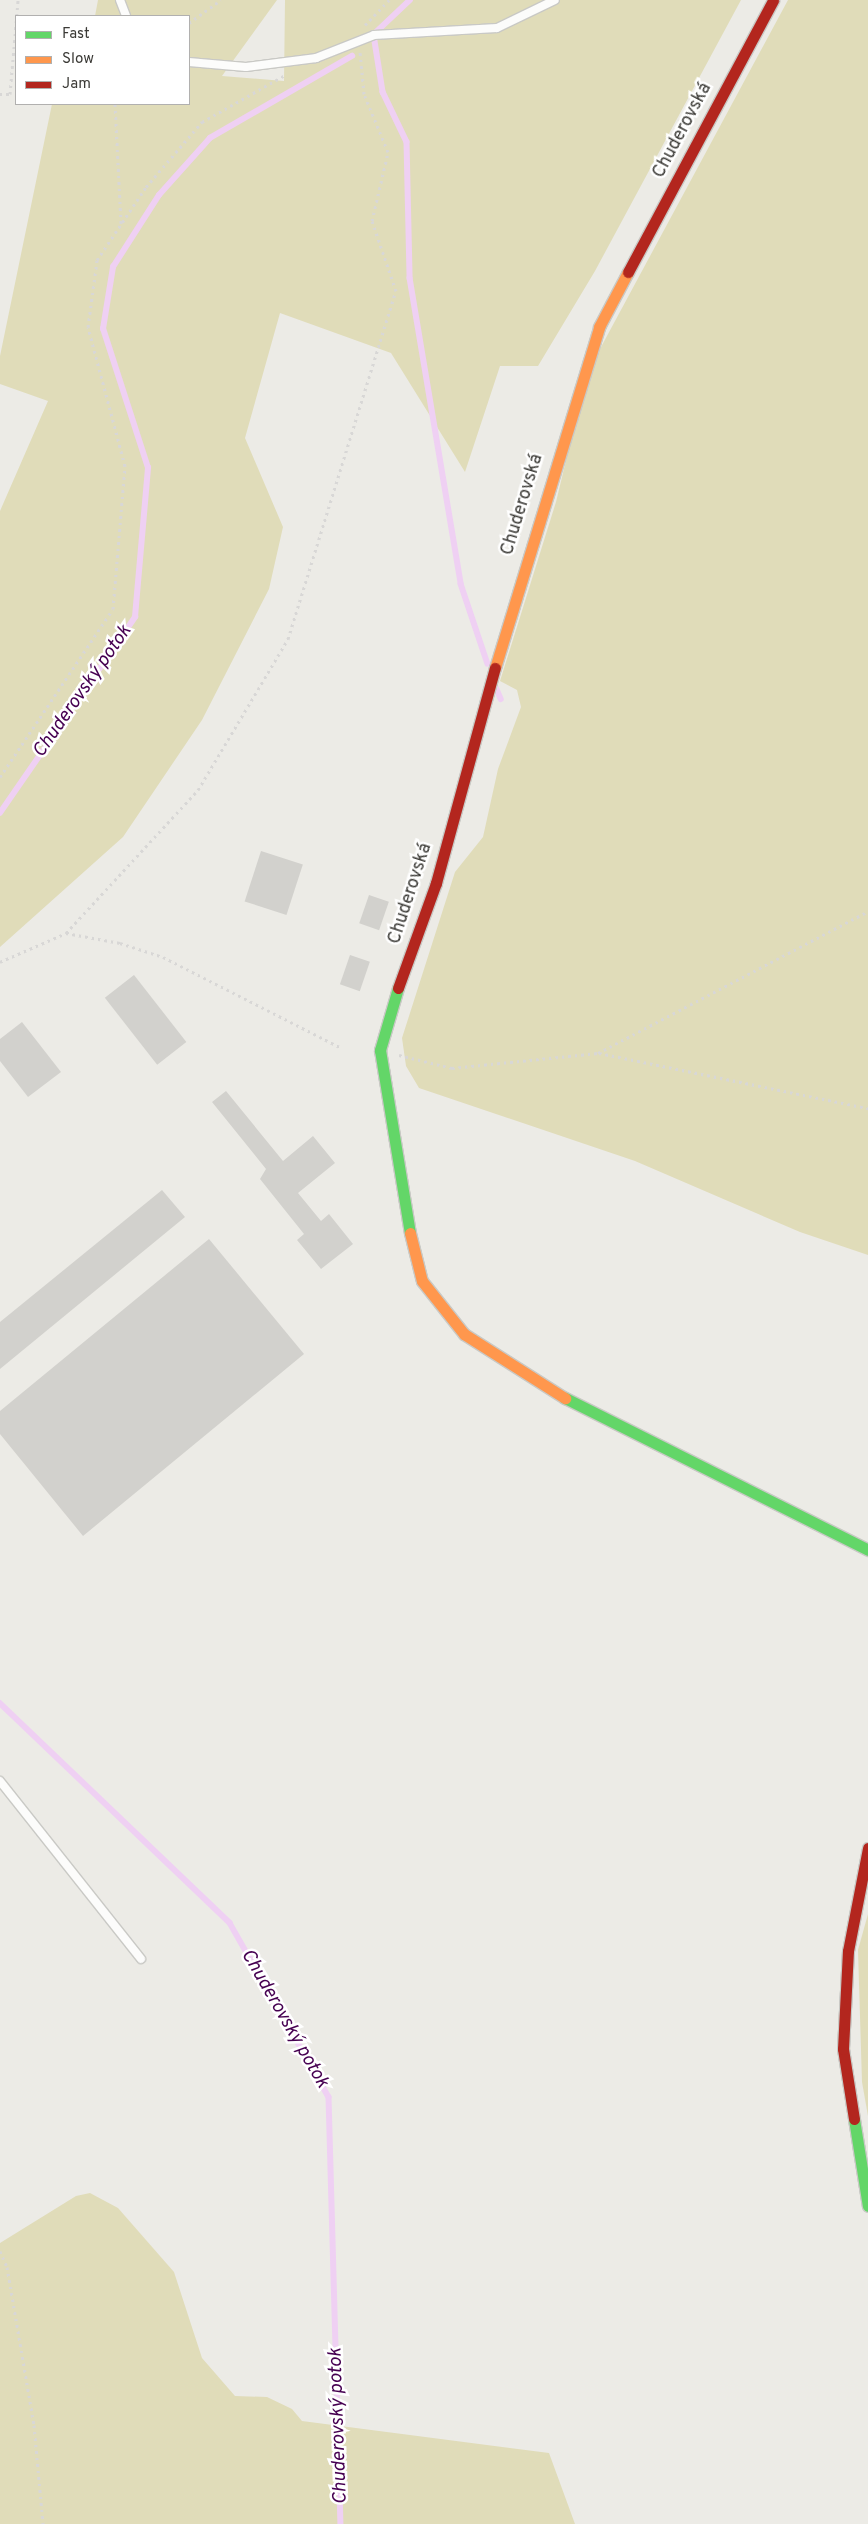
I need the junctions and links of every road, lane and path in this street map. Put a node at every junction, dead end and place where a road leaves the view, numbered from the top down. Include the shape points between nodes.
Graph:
1 (18, 0) edge
2 (120, 0) edge
3 (221, 0) edge
4 (388, 0) edge
5 (555, 0) edge
6 (773, 0) edge
7 (17, 15) edge
8 (126, 15) edge
9 (190, 22) edge
10 (15, 35) edge
11 (359, 41) junction
12 (190, 62) edge
13 (291, 72) dead end
14 (0, 94) edge
15 (115, 105) edge
16 (121, 225) junction
17 (0, 777) edge
18 (868, 911) edge
19 (66, 934) junction
20 (0, 962) edge
21 (340, 1047) dead end
22 (380, 1050) junction
23 (598, 1053) junction
24 (868, 1108) edge
25 (868, 1550) edge
26 (0, 1782) edge
27 (868, 1848) edge
28 (141, 1959) dead end
29 (868, 2206) edge
30 (0, 2251) edge
31 (43, 2524) edge

1 - 7 path
2 - 8 lane
3 - 9 path
4 - 11 path via 367,22
5 - 11 lane via 497,28 374,35
6 - 22 street, Chuderovská via 598,328 497,658 436,883 387,1018
10 - 14 path via 10,94
11 - 12 lane via 316,58 246,67
11 - 19 path via 364,94 388,152 372,221 396,291 288,640 198,790
13 - 16 path via 202,122 146,187
15 - 16 path
16 - 17 path via 97,260 88,327 125,466 113,610
18 - 23 path
19 - 20 path
19 - 21 path via 120,943 163,957
22 - 23 path via 452,1068
22 - 25 street via 412,1248 422,1281 464,1334 551,1391
23 - 24 path
26 - 28 lane
27 - 29 street via 848,1951 843,2049
30 - 31 path via 8,2267 34,2425

